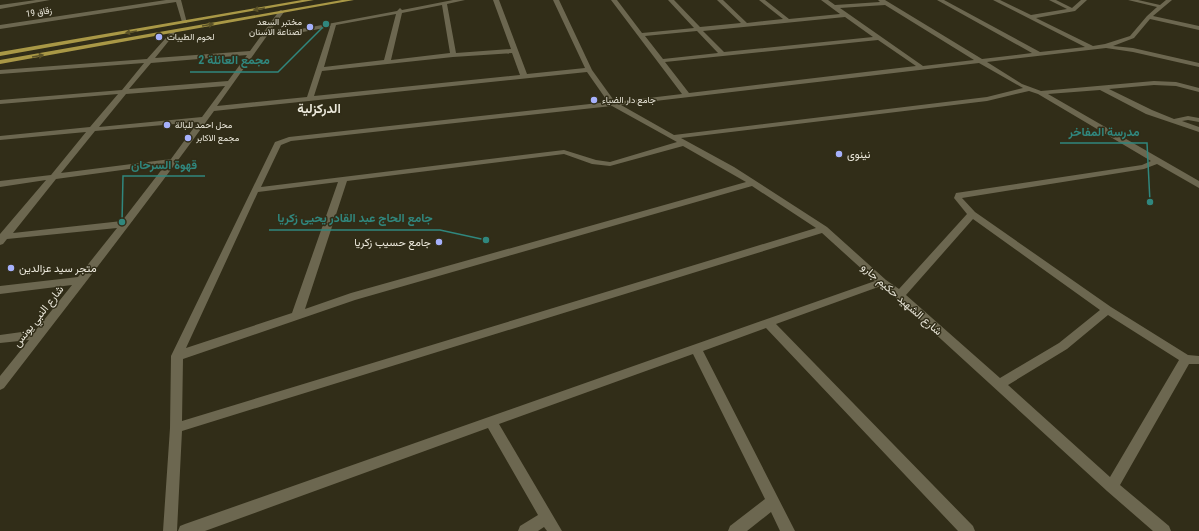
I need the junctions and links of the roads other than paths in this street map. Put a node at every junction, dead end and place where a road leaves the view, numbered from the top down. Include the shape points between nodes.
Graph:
1 (47, 0) edge
2 (177, 0) edge
3 (311, 0) edge
4 (351, 0) edge
5 (462, 0) edge
6 (496, 0) edge
7 (556, 0) edge
8 (614, 0) edge
9 (671, 0) edge
10 (720, 0) edge
11 (762, 0) edge
12 (824, 0) edge
13 (940, 0) edge
14 (996, 0) edge
15 (1052, 0) edge
16 (1084, 0) edge
17 (1131, 0) edge
18 (1169, 0) edge
19 (883, 1) edge
20 (444, 3) junction
21 (285, 6) edge
22 (0, 7) edge
23 (835, 7) junction
24 (1162, 7) junction
25 (400, 10) junction
26 (1073, 10) junction
27 (846, 15) junction
28 (1031, 17) junction
29 (1149, 17) junction
30 (788, 21) junction
31 (185, 22) junction
32 (334, 24) junction
33 (746, 24) junction
34 (0, 27) edge
35 (1199, 28) edge
36 (698, 29) junction
37 (173, 32) junction
38 (292, 32) dead end
39 (641, 35) junction
40 (879, 38) junction
41 (1106, 46) junction
42 (1093, 48) junction
43 (515, 51) junction
44 (252, 53) junction
45 (0, 54) edge
46 (722, 54) junction
47 (1039, 54) junction
48 (453, 55) junction
49 (149, 60) junction
50 (661, 60) junction
51 (8, 61) junction
52 (980, 61) junction
53 (0, 62) edge
54 (387, 62) junction
55 (1199, 65) edge
56 (922, 68) junction
57 (319, 69) junction
58 (589, 70) junction
59 (0, 71) edge
60 (524, 76) junction
61 (231, 83) junction
62 (1102, 88) junction
63 (1029, 89) junction
64 (1199, 90) edge
65 (123, 92) junction
66 (1040, 93) junction
67 (687, 95) junction
68 (310, 99) junction
69 (0, 102) edge
70 (613, 104) junction
71 (212, 109) junction
72 (204, 119) junction
73 (1199, 120) edge
74 (1173, 122) junction
75 (92, 130) junction
76 (1199, 130) edge
77 (673, 137) junction
78 (0, 138) edge
79 (684, 143) junction
80 (173, 161) junction
81 (1158, 162) junction
82 (52, 177) junction
83 (344, 178) junction
84 (753, 183) junction
85 (0, 184) edge
86 (1199, 185) edge
87 (254, 190) junction
88 (972, 214) junction
89 (124, 224) junction
90 (824, 229) junction
91 (1, 238) edge
92 (81, 280) junction
93 (882, 282) junction
94 (0, 290) edge
95 (900, 295) junction
96 (1107, 310) junction
97 (297, 315) junction
98 (768, 323) junction
99 (40, 334) junction
100 (0, 339) edge
101 (696, 348) junction
102 (178, 356) junction
103 (1193, 359) edge
104 (0, 385) edge
105 (999, 385) junction
106 (491, 422) junction
107 (176, 428) junction
108 (1112, 487) junction
109 (774, 501) junction
110 (547, 517) junction
111 (170, 531) edge
112 (185, 531) edge
113 (524, 531) edge
114 (555, 531) edge
115 (735, 531) edge
116 (788, 531) edge
117 (968, 531) edge
118 (1164, 531) edge

1 - 22 street
2 - 31 street
2 - 34 street, زقاق 19
3 - 21 main road
4 - 21 main road
5 - 20 street
6 - 43 street
7 - 58 street
8 - 39 street
9 - 36 street
10 - 33 street
11 - 30 street
12 - 23 street
13 - 47 street
14 - 28 street
15 - 26 street
16 - 26 street
17 - 24 street
18 - 24 street
19 - 23 street
19 - 52 street
20 - 25 street
20 - 48 street
21 -> 31 main road
37 -> 21 main road
21 - 44 street, شارع النبي يونس
23 - 27 street
24 - 29 street
25 - 32 street
25 - 54 street
26 - 28 street
27 - 30 street
27 - 40 street
28 - 42 street
29 - 35 street
29 - 41 street via 1132,37
30 - 33 street
31 -> 45 main road
32 - 38 street
32 - 57 street
33 - 36 street
36 - 39 street
36 - 46 street
37 - 49 street
51 -> 37 main road
39 - 50 street
40 - 46 street
40 - 56 street
41 - 42 street
41 - 55 street
42 - 47 street
43 - 48 street
43 - 60 street
44 - 49 street
44 - 61 street, شارع النبي يونس
46 - 50 street
47 - 52 street
48 - 54 street
49 - 59 street
49 - 65 street
50 - 67 street
51 - 53 main road
51 - 59 street
52 - 56 street
52 - 63 street
54 - 57 street
56 - 67 street
57 - 68 street
58 - 60 street
58 - 70 street
60 - 68 street
61 - 65 street
61 - 71 street, شارع النبي يونس
62 - 64 street via 1154,83 1176,84
62 - 66 street
62 - 74 street via 1136,107
63 - 66 street
63 - 77 street via 987,99
65 - 69 street
65 - 75 street
66 - 81 street
67 - 70 street
68 - 71 street
70 - 77 street, شارع الشهيد حكيم جارو
70 - 87 street via 289,139 278,144
71 - 72 street, شارع النبي يونس
72 - 75 street
72 - 80 street, شارع النبي يونس
73 - 74 street via 1188,118
74 - 76 street
75 - 78 street
75 - 82 street
77 - 79 street, شارع الشهيد حكيم جارو
79 - 83 street via 610,164 564,152
79 - 84 street, شارع الشهيد حكيم جارو
80 - 82 street
80 - 89 street, شارع النبي يونس
81 - 86 street
81 - 88 street via 1144,167 959,195 961,203
82 - 85 street
82 - 91 street
83 - 87 street
83 - 97 street
84 - 90 street, شارع الشهيد حكيم جارو
84 - 97 street via 351,297
87 - 102 street
88 - 95 street
88 - 96 street
89 - 91 street
89 - 92 street, شارع النبي يونس
90 - 93 street, شارع الشهيد حكيم جارو
90 - 107 street
92 - 94 street
92 - 99 street, شارع النبي يونس
93 - 95 street, شارع الشهيد حكيم جارو
93 - 98 street
95 - 105 street, شارع الشهيد حكيم جارو
96 - 103 street
96 - 105 street via 1063,346
97 - 102 street
98 - 101 street
98 - 117 street
99 - 100 street
99 - 104 street, شارع النبي يونس
101 - 106 street
101 - 109 street
102 - 107 street
103 - 108 street
105 - 108 street, شارع الشهيد حكيم جارو
106 - 110 street
106 - 112 street
107 - 111 street
108 - 118 street, شارع الشهيد حكيم جارو
109 - 115 street
109 - 116 street
110 - 113 street
110 - 114 street

